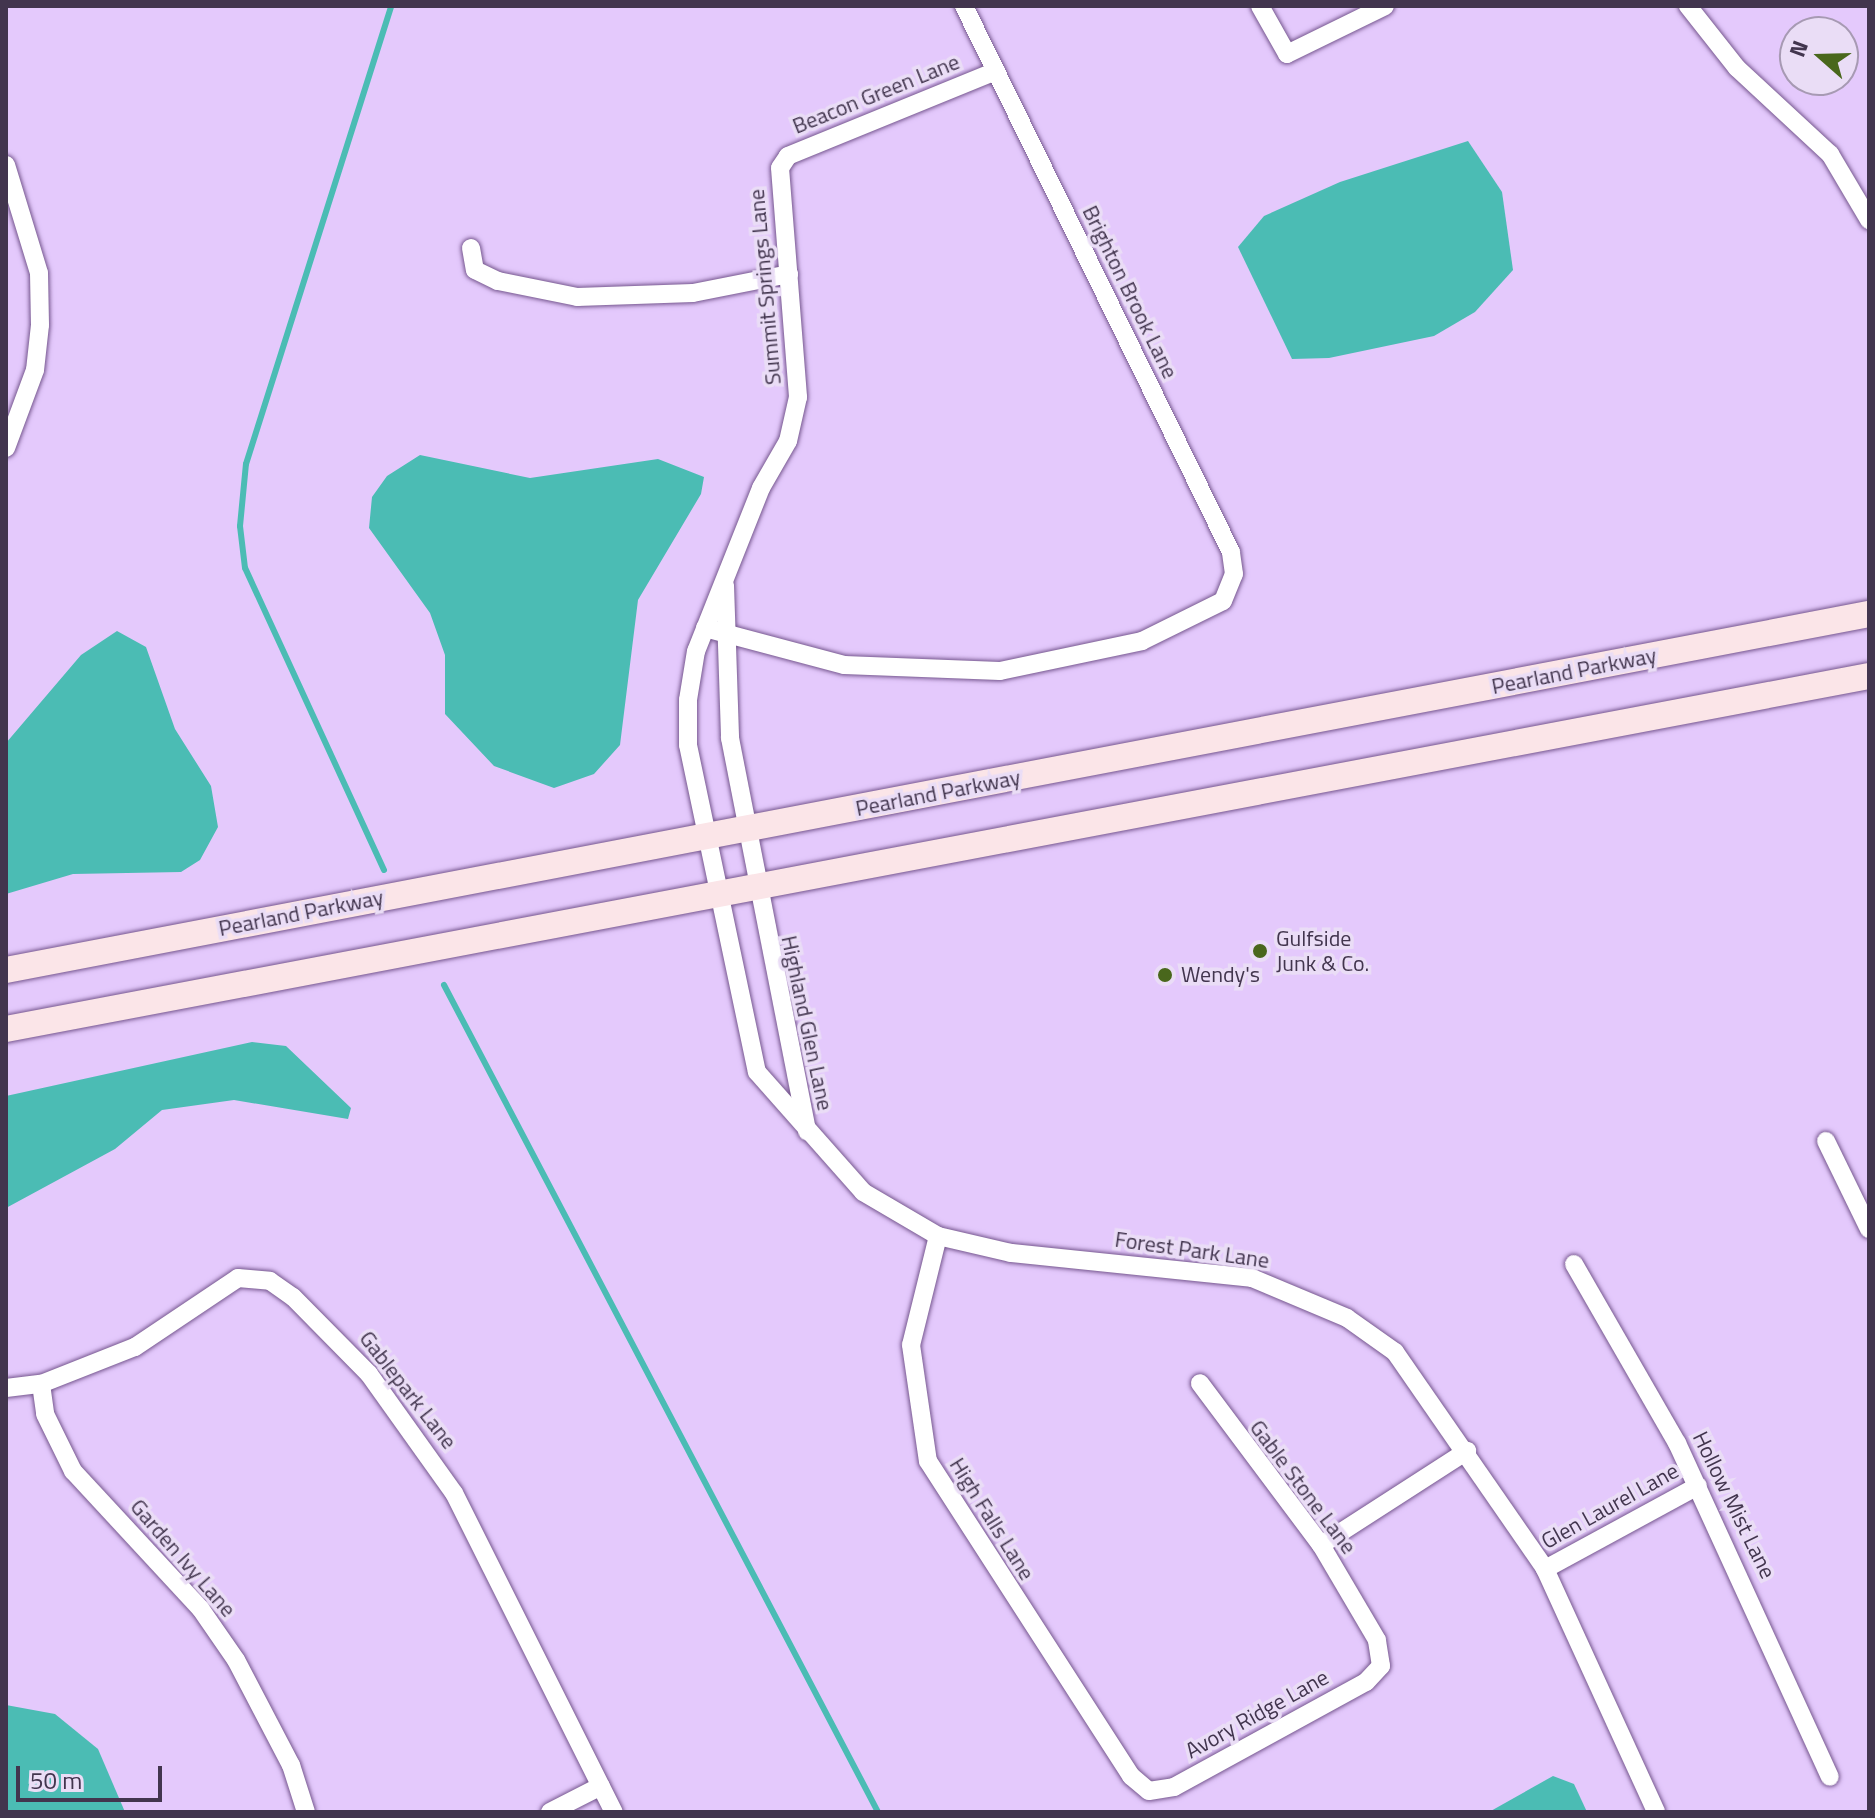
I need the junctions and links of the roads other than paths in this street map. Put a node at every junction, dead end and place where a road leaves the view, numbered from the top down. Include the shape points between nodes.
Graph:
1 (964, 6) edge
2 (1260, 6) edge
3 (1385, 6) edge
4 (1688, 6) edge
5 (996, 71) junction
6 (6, 165) edge
7 (780, 168) joint
8 (1869, 220) edge
9 (471, 248) dead end
10 (789, 274) junction
11 (6, 448) edge
12 (725, 578) junction
13 (1869, 614) edge
14 (705, 628) junction
15 (729, 636) junction
16 (1869, 676) edge
17 (744, 830) junction
18 (708, 838) junction
19 (754, 890) junction
20 (717, 897) junction
21 (6, 970) edge
22 (6, 1029) edge
23 (807, 1134) junction
24 (1826, 1141) dead end
25 (1869, 1229) edge
26 (938, 1236) junction
27 (1574, 1264) dead end
28 (1200, 1383) dead end
29 (41, 1384) junction
30 (6, 1388) edge
31 (1467, 1451) junction
32 (1698, 1486) junction
33 (1321, 1545) junction
34 (1545, 1569) junction
35 (1381, 1666) joint
36 (1830, 1777) dead end
37 (601, 1786) junction
38 (1149, 1791) joint
39 (306, 1812) edge
40 (550, 1812) edge
41 (614, 1812) edge
42 (1656, 1812) edge

1 - 5 street, Brighton Brook Lane
2 - 3 street via 1287,54
4 - 8 street via 1737,68 1830,154
5 - 7 street, Beacon Green Lane via 788,156
5 - 15 street, Brighton Brook Lane via 1231,552 1234,574 1223,601 1142,641 1000,671 844,665
6 - 11 street via 39,273 40,325 35,370
7 - 10 street, Summit Springs Lane
9 - 10 street via 475,270 498,281 577,297 693,293
10 - 12 street, Summit Springs Lane via 798,397 788,441
12 - 14 street, Summit Springs Lane
12 - 15 street, Summit Springs Lane
13 - 17 main road, Pearland Parkway
14 - 15 street
14 - 18 street, Summit Springs Lane via 688,730
15 - 17 street, Summit Springs Lane via 730,738
16 - 19 main road
17 - 18 main road, Pearland Parkway
17 - 19 street, Summit Springs Lane
18 - 20 street, Highland Glen Lane
18 - 21 main road, Pearland Parkway
19 - 20 main road
19 - 23 street, Highland Glen Lane
20 - 22 main road
20 - 23 street, Highland Glen Lane via 757,1072
23 - 26 street, Forest Park Lane via 863,1192
24 - 25 street
26 - 31 street, Forest Park Lane via 1011,1253 1252,1278 1297,1292 1395,1352
26 - 38 street, High Falls Lane via 911,1345 928,1461 1131,1776
27 - 32 street, Hollow Mist Lane
28 - 33 street, Gable Stone Lane
29 - 30 street, Gablepark Lane
29 - 37 street, Gablepark Lane via 135,1347 238,1278 270,1281 293,1297 369,1374 454,1493
29 - 39 street, Garden Ivy Lane via 45,1414 73,1471 200,1608 236,1660 291,1765
31 - 33 street
31 - 34 street, Forest Park Lane
32 - 34 street, Glen Laurel Lane
32 - 36 street, Hollow Mist Lane
33 - 35 street, Gable Stone Lane via 1377,1640
34 - 42 street, Forest Park Lane
35 - 38 street, Avory Ridge Lane via 1366,1682 1174,1787
37 - 40 street
37 - 41 street, Gablepark Lane

